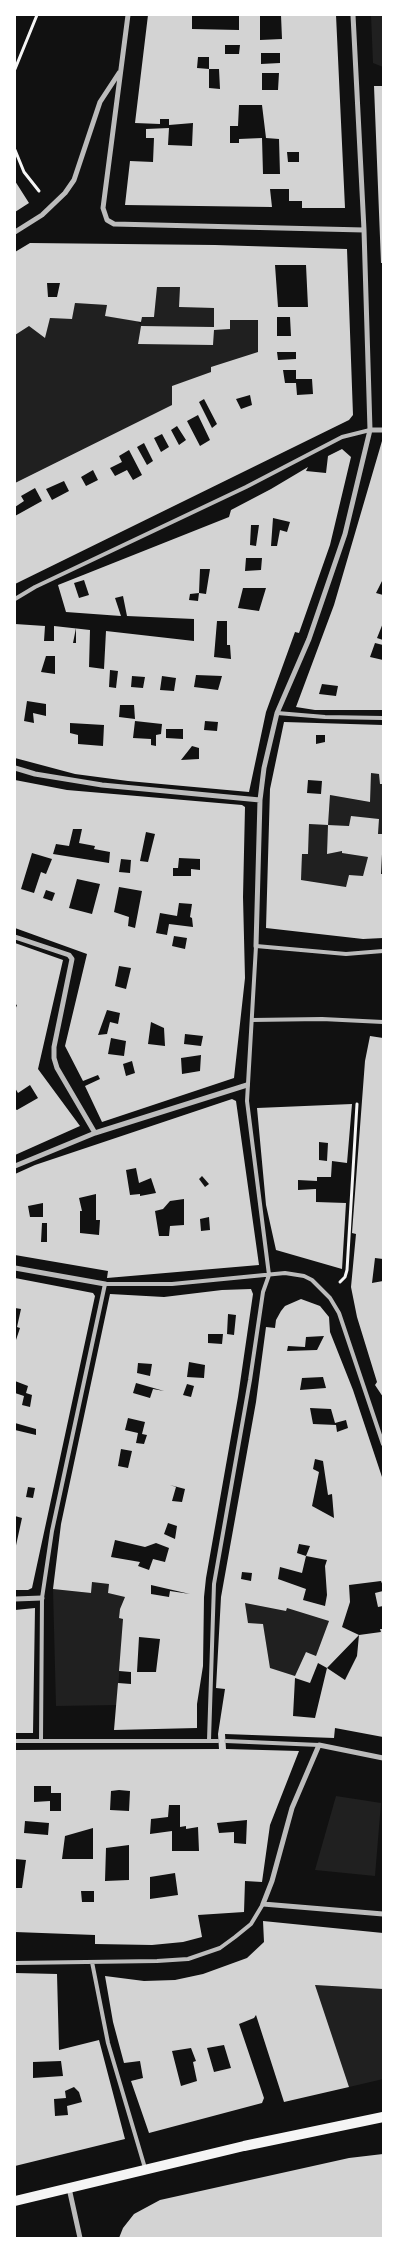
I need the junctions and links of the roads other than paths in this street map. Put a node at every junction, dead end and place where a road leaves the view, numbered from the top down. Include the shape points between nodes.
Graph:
1 (128, 15) edge
2 (353, 15) edge
3 (120, 70) junction
4 (364, 230) junction
5 (15, 232) edge
6 (370, 430) junction
7 (383, 430) edge
8 (15, 599) edge
9 (277, 713) junction
10 (383, 718) edge
11 (15, 768) edge
12 (260, 800) junction
13 (15, 937) edge
14 (256, 946) junction
15 (383, 951) edge
16 (252, 1020) junction
17 (383, 1022) edge
18 (246, 1084) junction
19 (95, 1133) junction
20 (15, 1166) edge
21 (15, 1268) edge
22 (269, 1275) junction
23 (104, 1284) junction
24 (383, 1444) edge
25 (42, 1598) junction
26 (15, 1599) edge
27 (42, 1740) junction
28 (208, 1740) junction
29 (15, 1741) edge
30 (218, 1741) dead end
31 (226, 1741) dead end
32 (319, 1746) junction
33 (383, 1758) edge
34 (264, 1904) junction
35 (383, 1914) edge
36 (92, 1962) junction
37 (15, 1963) edge
38 (383, 2117) edge
39 (145, 2169) junction
40 (69, 2188) junction
41 (15, 2201) edge
42 (80, 2238) edge

1 - 3 street
2 - 4 street
3 - 4 street via 103,208 107,220 114,224
3 - 5 street via 100,102 74,180 54,205
4 - 6 street
6 - 7 street
6 - 8 lane via 342,437
6 - 9 street via 331,578
9 - 10 lane
9 - 12 street
11 - 12 street via 94,784
12 - 14 street
13 - 19 street via 72,959 54,1058 56,1068
14 - 15 lane via 346,954
14 - 16 lane
16 - 17 lane
16 - 18 lane
18 - 19 street
18 - 22 lane
19 - 20 street
21 - 23 street
22 - 23 lane via 157,1285
22 - 24 lane via 304,1276 330,1298 339,1313
22 - 28 lane via 263,1292 214,1584
23 - 25 lane via 52,1531
25 - 26 street
25 - 27 lane
27 - 28 lane
27 - 29 lane
28 - 30 lane
31 - 32 lane
32 - 33 street
32 - 34 street via 292,1808
34 - 35 street
34 - 36 lane via 251,1924 235,1938 200,1956 168,1961
36 - 37 lane
36 - 39 lane via 108,2042
38 - 39 main road
39 - 40 main road
40 - 41 main road
40 - 42 street

